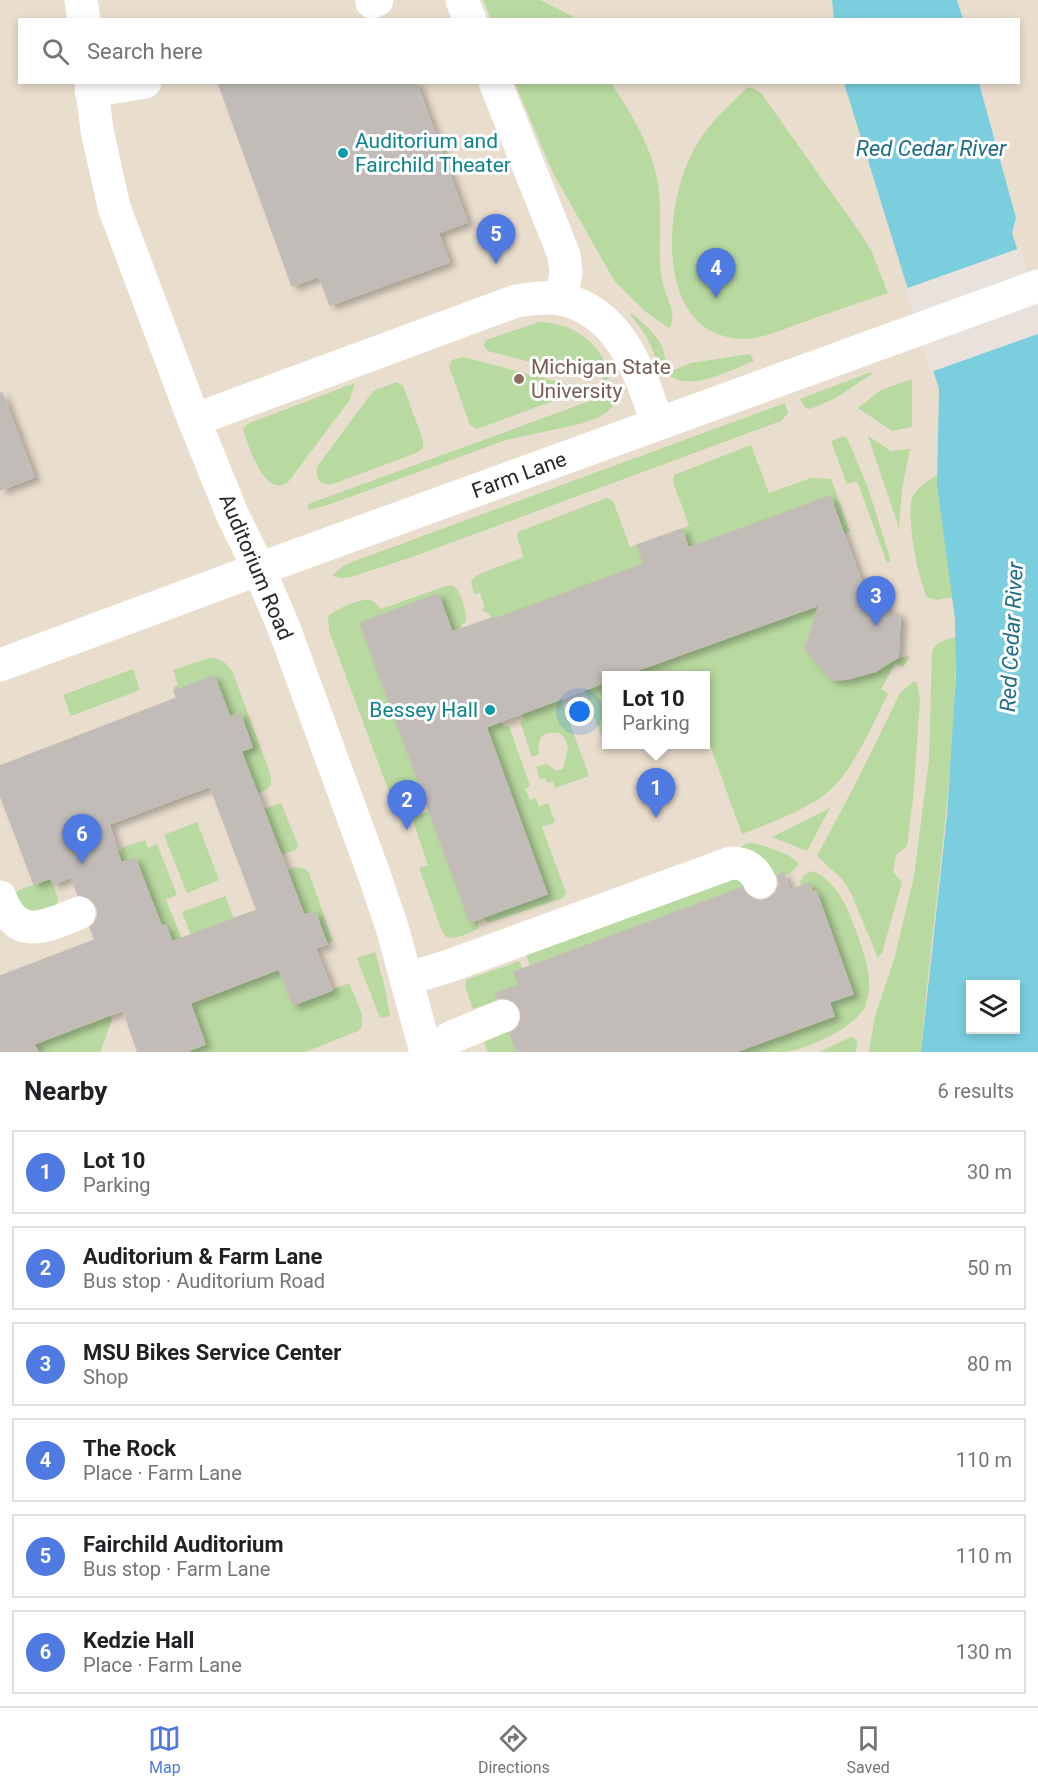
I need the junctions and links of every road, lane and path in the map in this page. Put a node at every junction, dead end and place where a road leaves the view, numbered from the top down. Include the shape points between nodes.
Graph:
1 (81, 0) edge
2 (462, 0) edge
3 (84, 18) edge
4 (469, 18) edge
5 (118, 84) edge
6 (496, 84) edge
7 (91, 86) edge
8 (1038, 286) edge
9 (561, 299) junction
10 (194, 420) junction
11 (658, 424) junction
12 (259, 569) junction
13 (0, 665) edge
14 (760, 882) dead end
15 (0, 897) edge
16 (79, 913) dead end
17 (407, 979) junction
18 (503, 1016) dead end
19 (428, 1052) edge

1 - 3 street
2 - 4 street
5 - 7 street
6 - 9 street via 564,255 566,273
7 - 10 street, Auditorium Road via 114,207
8 - 11 street, Farm Lane
9 - 10 street via 516,301
9 - 11 street via 583,307 618,334 640,376
10 - 12 street, Auditorium Road
11 - 12 street, Farm Lane
12 - 13 street, Farm Lane
12 - 17 street, Auditorium Road via 375,877
14 - 17 street via 750,867 731,863
15 - 16 street via 6,912 27,928 44,927
17 - 19 street, Auditorium Road
18 - 19 street

